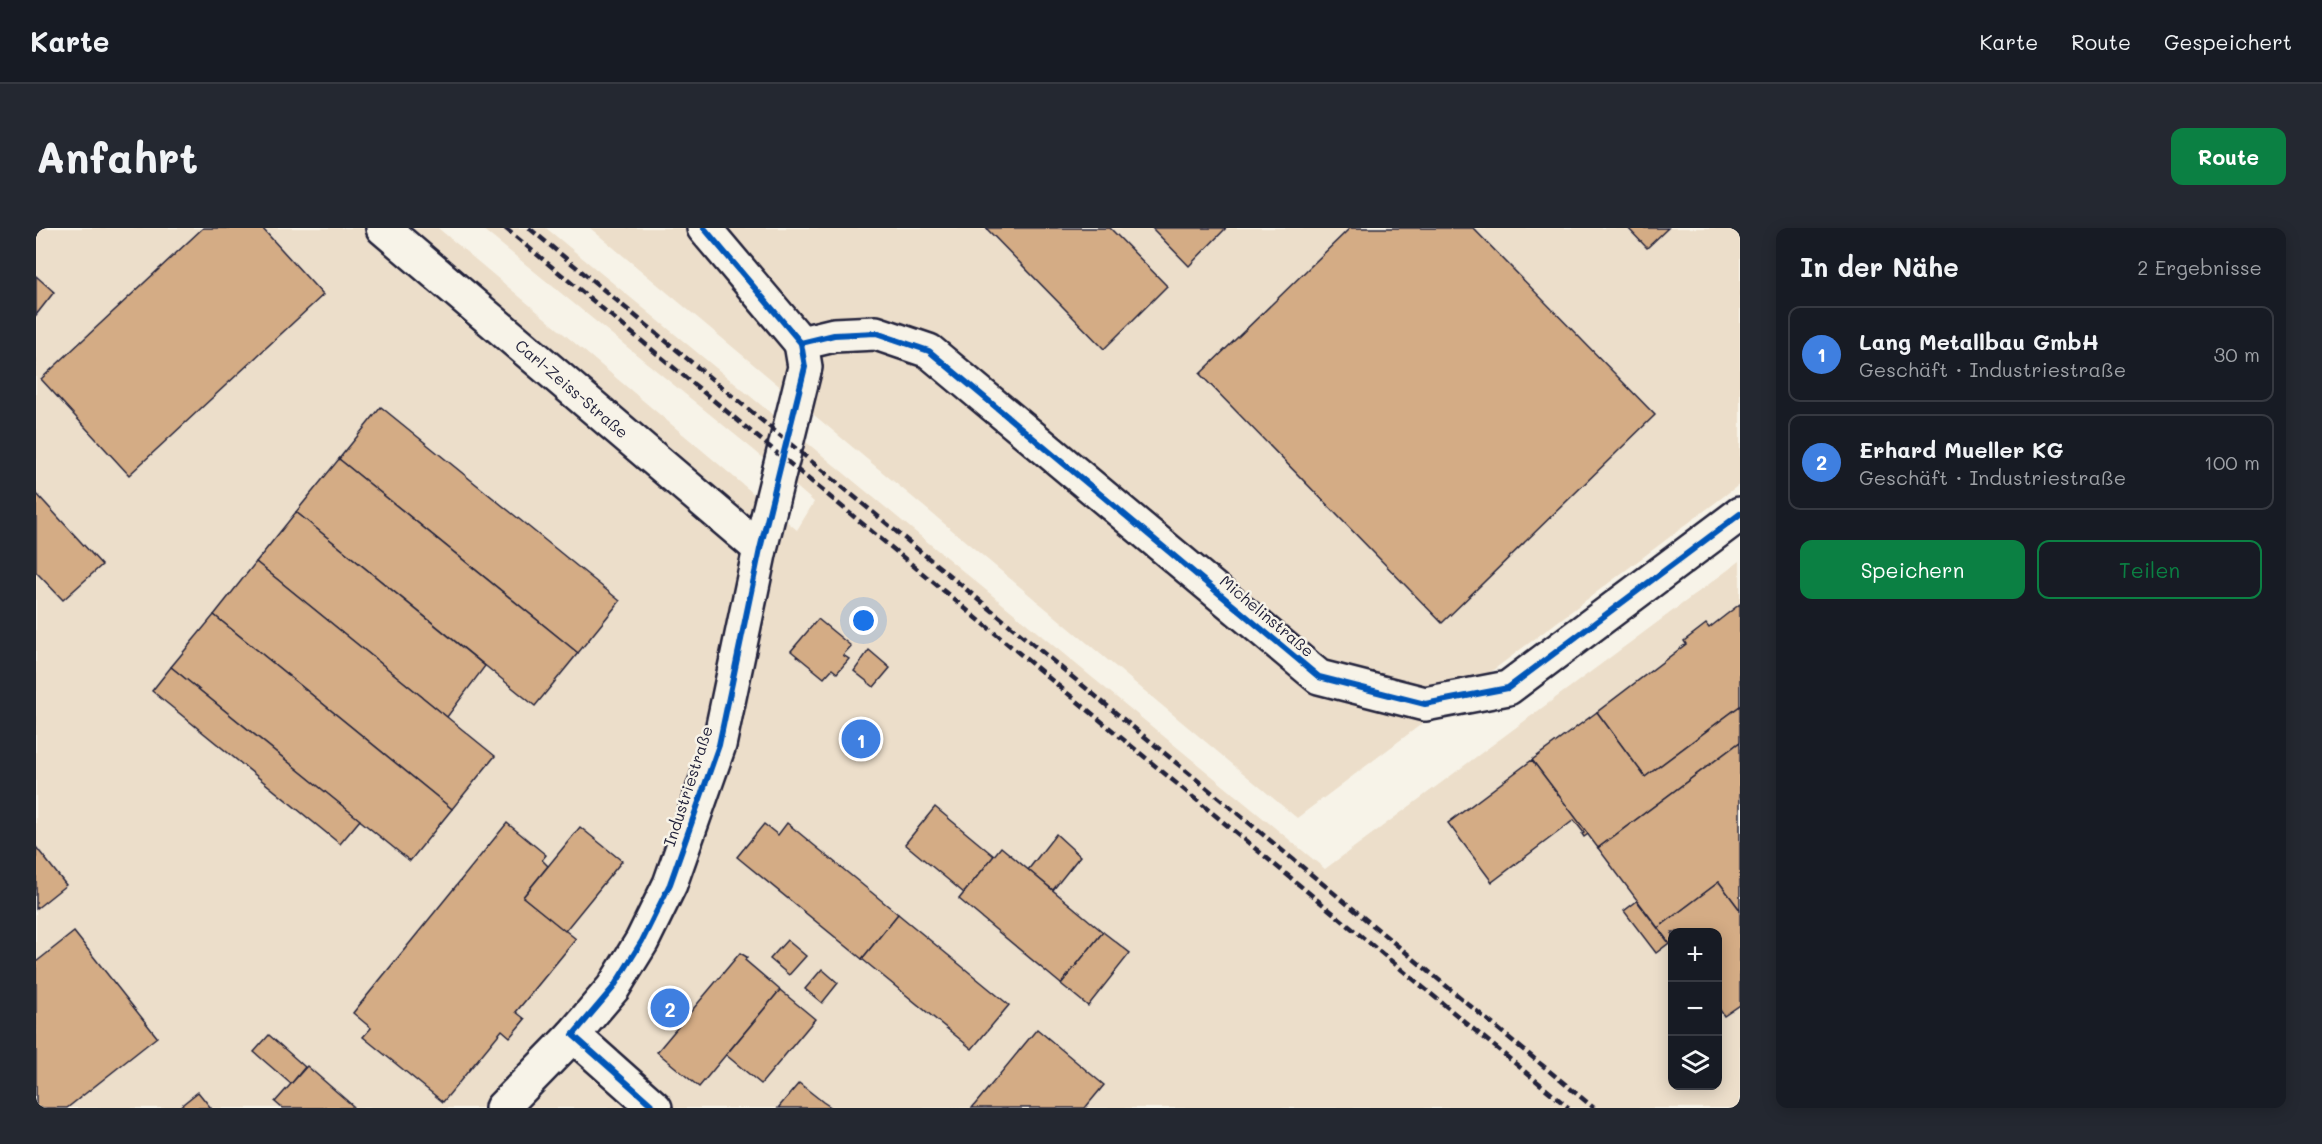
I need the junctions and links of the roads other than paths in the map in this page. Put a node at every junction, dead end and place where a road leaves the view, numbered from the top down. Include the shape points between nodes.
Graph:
1 (383, 228) edge
2 (704, 228) edge
3 (801, 343) junction
4 (1740, 514) edge
5 (760, 549) junction
6 (573, 1035) junction
7 (502, 1108) edge
8 (656, 1108) edge

1 - 5 street, Carl-Zeiss-Straße
2 - 3 street
3 - 4 street, Michelinstraße via 834,335 876,333 929,351 1319,677 1425,704 1508,688
3 - 5 street, Industriestraße via 805,367
5 - 6 street, Industriestraße via 718,745 670,884 613,988
6 - 7 street, Industriestraße
6 - 8 street

